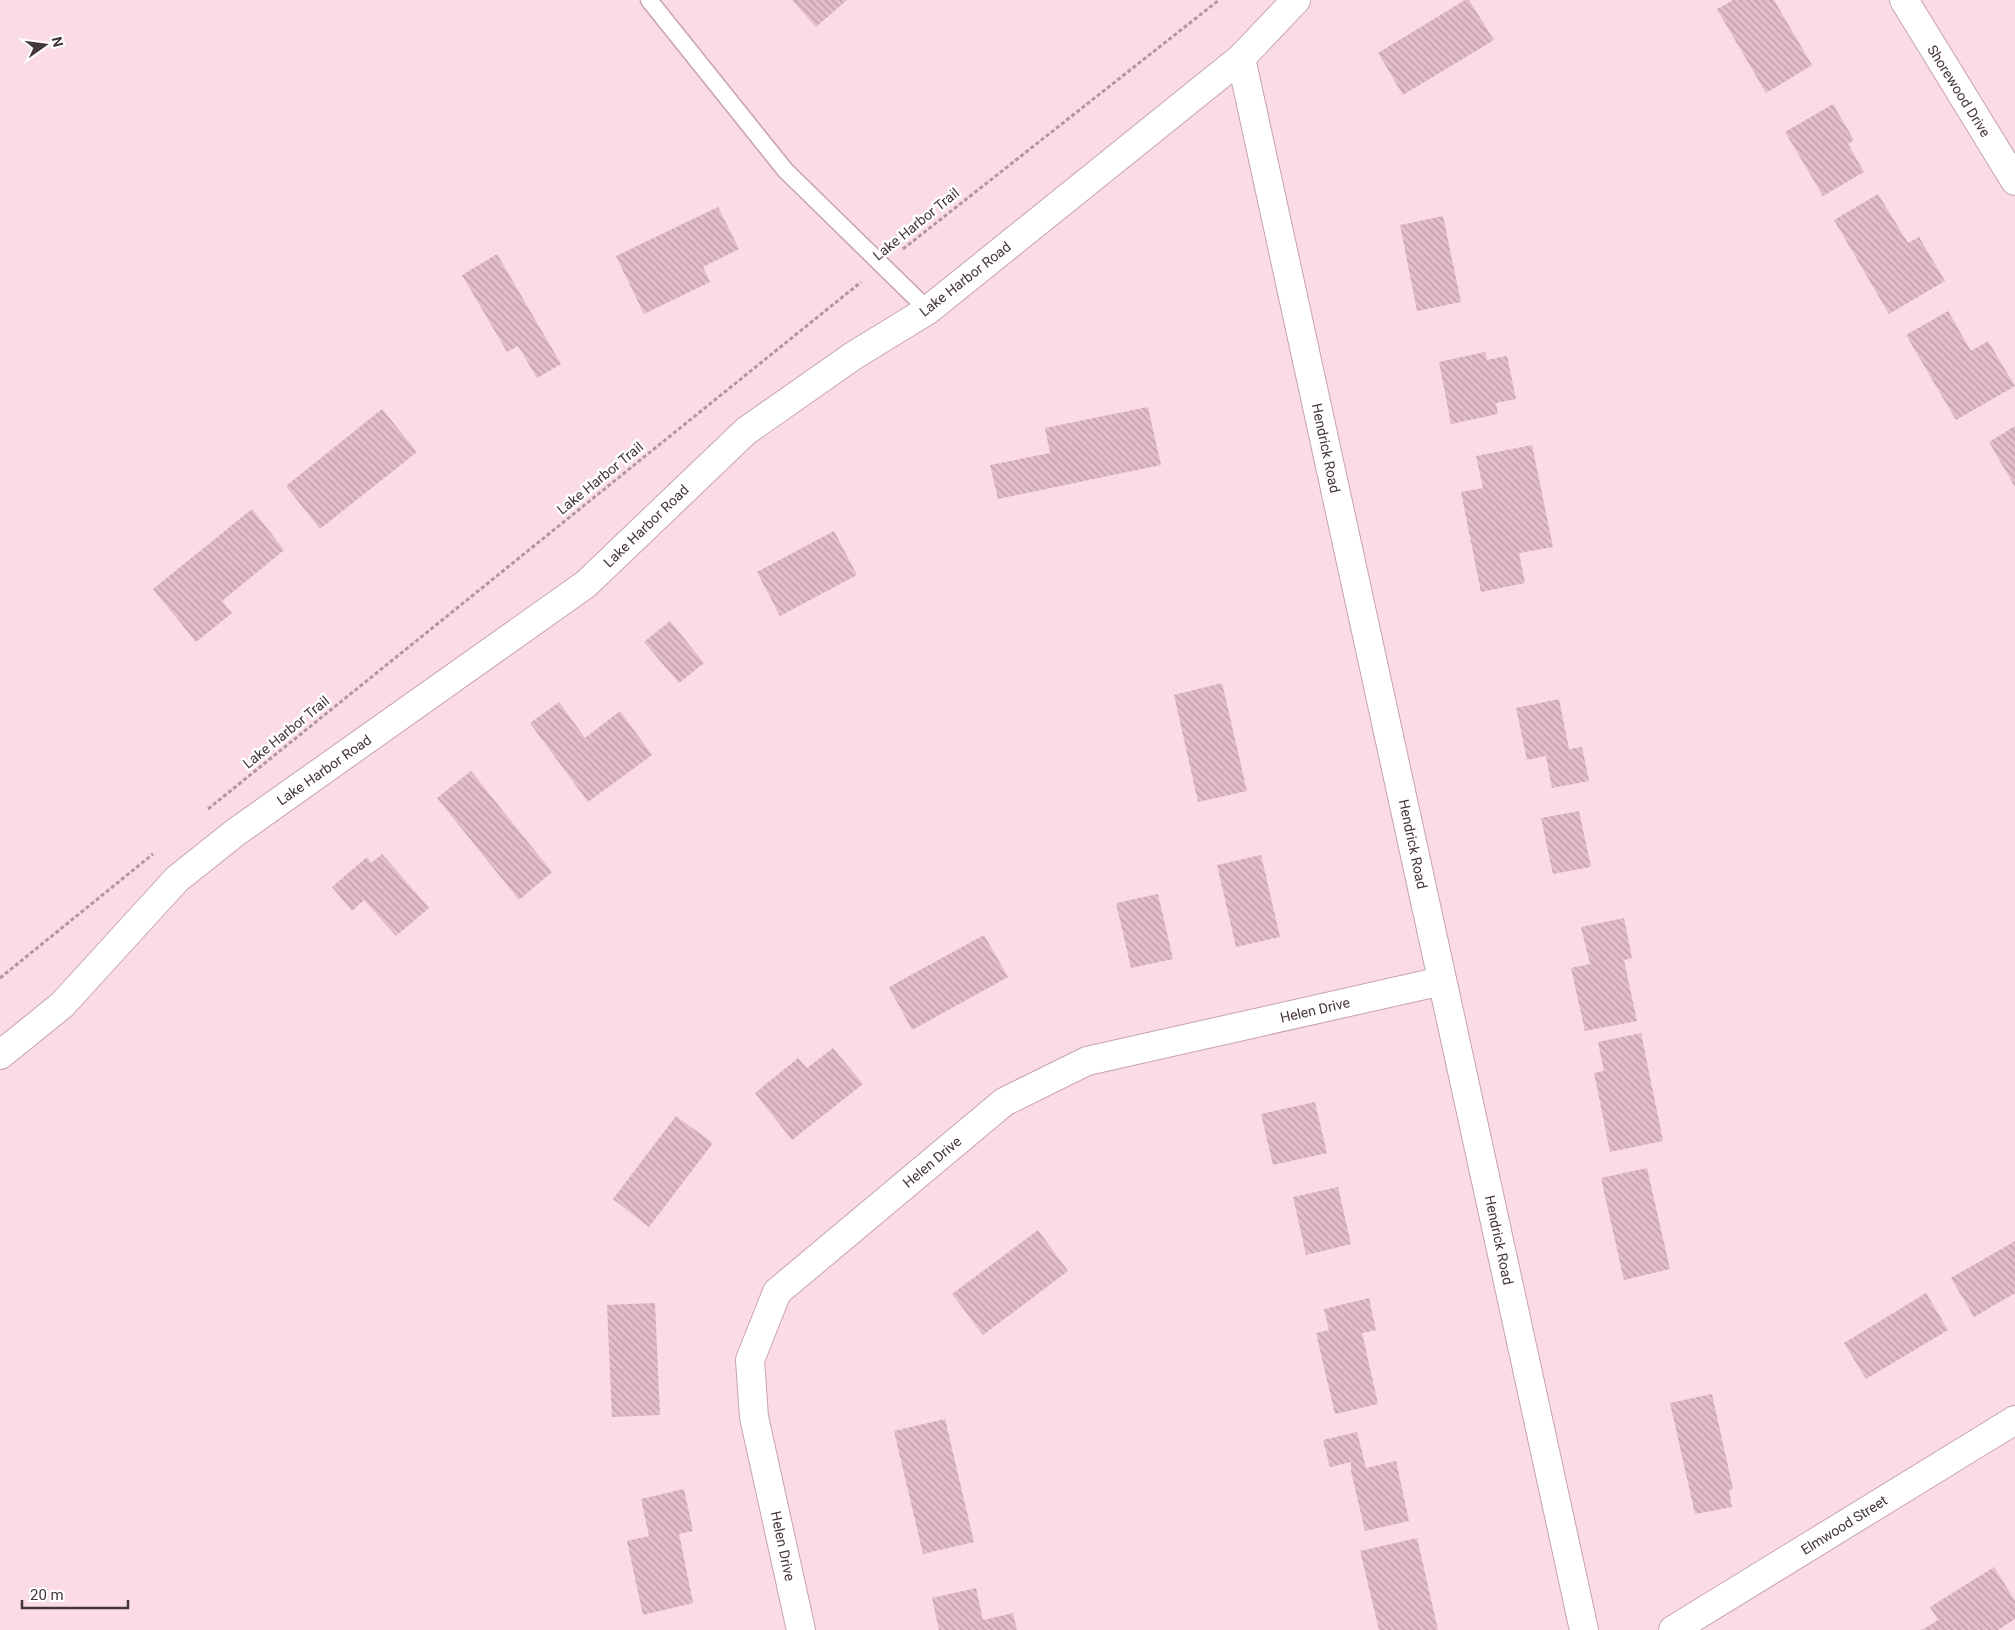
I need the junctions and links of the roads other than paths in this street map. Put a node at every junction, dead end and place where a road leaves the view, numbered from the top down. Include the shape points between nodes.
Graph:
1 (649, 0) edge
2 (1296, 0) edge
3 (1904, 0) edge
4 (1241, 58) junction
5 (2015, 181) edge
6 (928, 310) junction
7 (1442, 981) junction
8 (0, 1055) edge
9 (2015, 1420) edge
10 (801, 1630) edge
11 (1584, 1630) edge
12 (1672, 1630) edge

1 - 6 lane via 786,170
2 - 4 street, Lake Harbor Road
3 - 5 street, Shorewood Drive
4 - 6 street, Lake Harbor Road
4 - 7 street, Hendrick Road
6 - 8 street, Lake Harbor Road via 853,356 746,431 586,584 236,832 177,879 62,1005
7 - 10 street, Helen Drive via 1088,1061 1004,1102 777,1292 750,1360 754,1418
7 - 11 street, Hendrick Road
9 - 12 street, Elmwood Street

